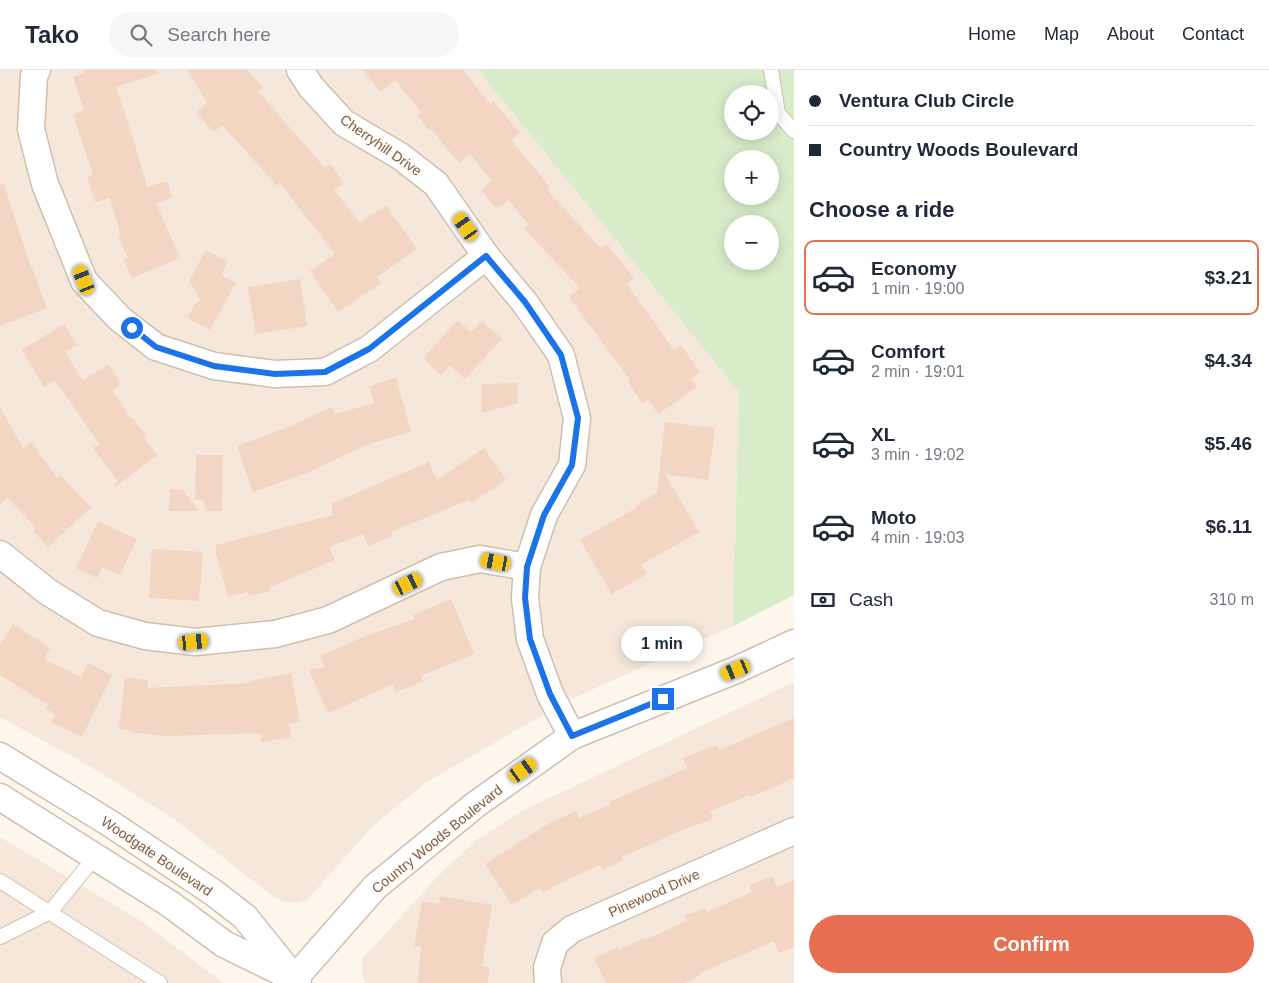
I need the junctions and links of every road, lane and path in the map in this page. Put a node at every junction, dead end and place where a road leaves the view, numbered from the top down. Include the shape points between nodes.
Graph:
1 (37, 70) edge
2 (300, 70) edge
3 (771, 70) edge
4 (794, 131) edge
5 (486, 256) junction
6 (0, 554) edge
7 (527, 567) junction
8 (794, 643) edge
9 (572, 736) junction
10 (0, 756) edge
11 (0, 797) edge
12 (112, 824) junction
13 (794, 831) edge
14 (95, 857) junction
15 (0, 881) edge
16 (50, 912) junction
17 (0, 937) edge
18 (295, 981) edge
19 (160, 983) edge
20 (268, 983) edge
21 (548, 983) edge

1 - 5 street via 31,129 45,184 84,280 120,319 156,347 214,366 275,374 325,372 369,349
2 - 5 street, Cherryhill Drive via 344,123 400,156 436,184
3 - 4 lane via 778,113
5 - 7 street, Cherryhill Drive via 525,302 561,355 578,418 572,465 544,515
6 - 7 street via 48,592 98,623 145,636 194,642 275,634 328,620 441,567 480,559
7 - 9 street, Cherryhill Drive via 525,598 530,639 550,694
8 - 9 street, Country Woods Boulevard
9 - 18 street, Country Woods Boulevard via 475,805 375,887
10 - 12 street, Woodgate Boulevard
11 - 14 street
12 - 14 street
12 - 18 street, Woodgate Boulevard via 245,917
13 - 21 street, Pinewood Drive via 572,929 555,943 547,968
14 - 16 lane
14 - 18 street via 170,904 224,944
15 - 16 lane
16 - 17 lane
16 - 19 lane
18 - 20 lane

